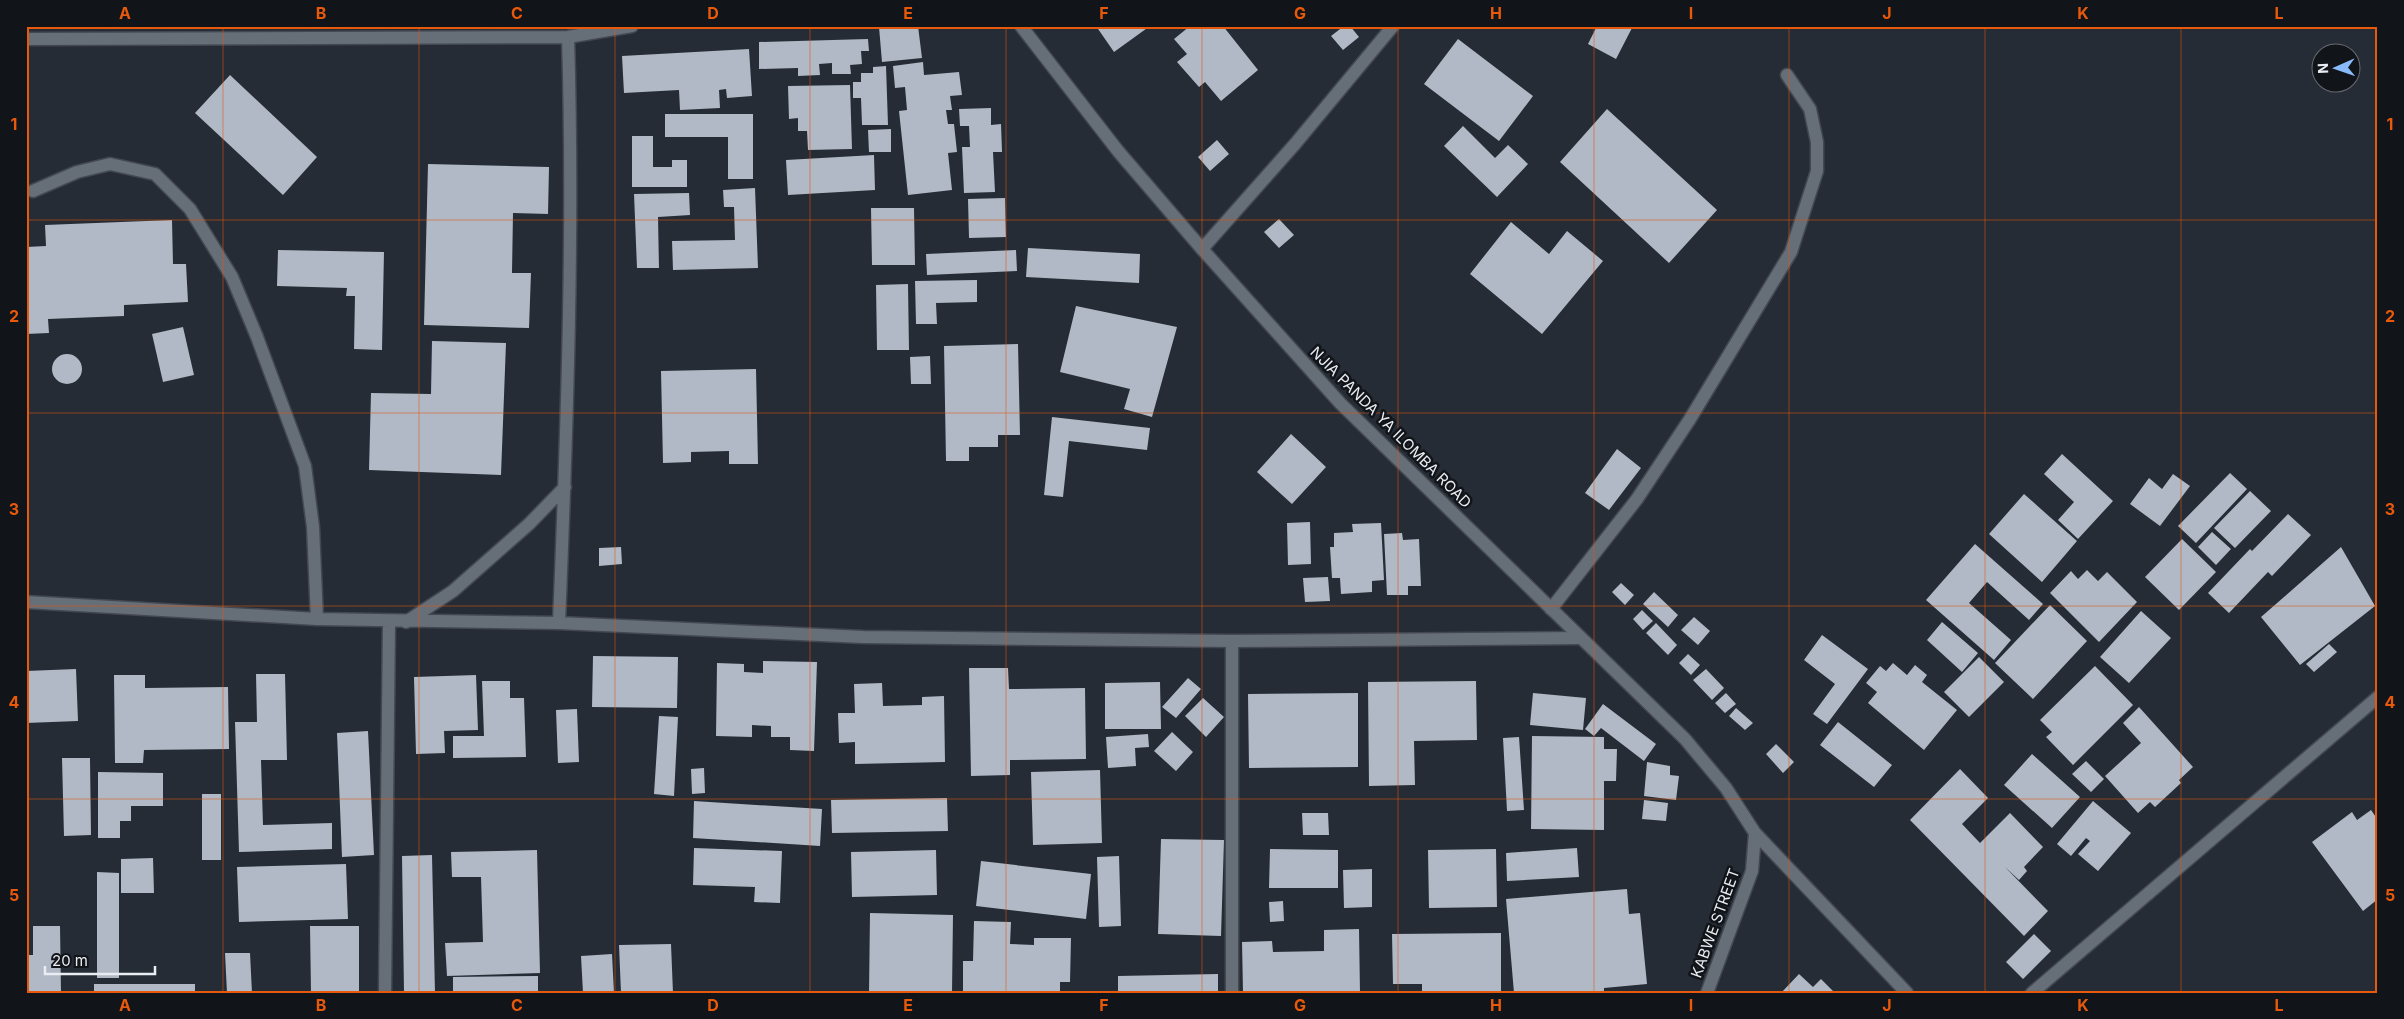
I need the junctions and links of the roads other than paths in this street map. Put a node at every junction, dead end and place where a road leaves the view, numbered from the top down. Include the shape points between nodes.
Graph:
1 (632, 26) edge
2 (1021, 26) edge
3 (1393, 26) edge
4 (568, 36) junction
5 (26, 39) edge
6 (1788, 75) dead end
7 (33, 191) dead end
8 (1202, 249) junction
9 (565, 487) junction
10 (26, 602) edge
11 (1551, 609) junction
12 (317, 619) junction
13 (389, 622) junction
14 (406, 622) junction
15 (559, 623) junction
16 (1581, 638) junction
17 (1232, 640) junction
18 (2378, 697) edge
19 (1755, 833) junction
20 (384, 993) edge
21 (1232, 993) edge
22 (1707, 993) edge
23 (1907, 993) edge
24 (2032, 993) edge

1 - 4 street
2 - 8 street, NJIA PANDA YA ILOMBA ROAD via 1118,151
3 - 8 street via 1296,144
4 - 5 street
4 - 9 street via 572,151
6 - 11 street via 1810,109 1817,142 1817,171 1791,252 1690,419 1637,499
7 - 12 street via 77,172 110,164 155,174 190,209 232,277 305,466 313,527
8 - 11 street, NJIA PANDA YA ILOMBA ROAD via 1340,403
9 - 14 street via 460,585
9 - 15 street
10 - 12 street
11 - 16 street, NJIA PANDA YA ILOMBA ROAD
12 - 13 street
13 - 14 street
13 - 20 street
14 - 15 street
15 - 17 street via 863,636
16 - 17 street
16 - 19 street, NJIA PANDA YA ILOMBA ROAD via 1685,739 1726,788
17 - 21 street
18 - 24 street
19 - 22 street, KABWE STREET via 1752,871
19 - 23 street, NJIA PANDA YA ILOMBA ROAD

